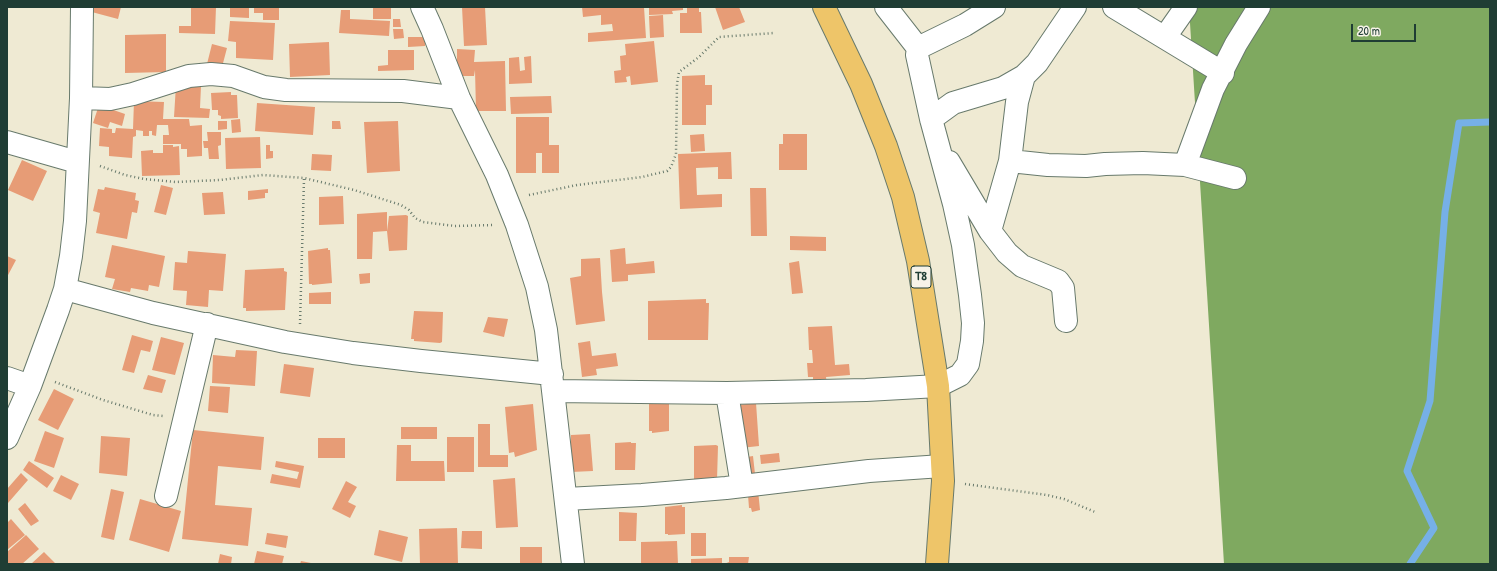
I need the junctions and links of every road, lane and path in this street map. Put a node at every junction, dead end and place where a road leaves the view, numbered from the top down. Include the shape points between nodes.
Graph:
1 (82, 7) edge
2 (422, 7) edge
3 (824, 7) edge
4 (886, 7) edge
5 (994, 7) edge
6 (1075, 7) edge
7 (1114, 7) edge
8 (1186, 7) edge
9 (1259, 7) edge
10 (774, 33) dead end
11 (1165, 36) junction
12 (918, 48) junction
13 (1223, 73) junction
14 (1024, 76) junction
15 (81, 98) junction
16 (459, 98) junction
17 (931, 119) junction
18 (936, 140) junction
19 (7, 142) edge
20 (77, 160) junction
21 (1010, 161) junction
22 (1185, 165) junction
23 (304, 178) junction
24 (1235, 178) dead end
25 (507, 200) junction
26 (517, 225) junction
27 (990, 231) junction
28 (65, 289) junction
29 (1066, 321) dead end
30 (207, 324) junction
31 (300, 344) junction
32 (7, 378) edge
33 (32, 381) junction
34 (552, 382) junction
35 (938, 386) junction
36 (727, 393) junction
37 (185, 420) junction
38 (7, 438) edge
39 (943, 473) junction
40 (742, 486) junction
41 (166, 496) dead end
42 (566, 499) junction
43 (1095, 512) dead end
44 (573, 564) edge
45 (937, 564) edge

1 - 15 street
2 - 16 street
3 - 35 highway, T8 via 861,84 886,146 902,197 918,261
4 - 12 street
5 - 12 street via 965,25
6 - 14 street via 1037,63
7 - 11 street
8 - 11 street
9 - 13 street via 1236,44
10 - 25 path via 720,37 679,72 676,154 667,171 642,177 577,185
11 - 13 street
12 - 17 street via 919,69
13 - 22 street via 1209,101
14 - 17 street via 1003,88 953,103
14 - 21 street via 1017,102
15 - 16 street via 110,99 189,76 211,74 233,76 264,87 286,90 402,91
15 - 20 street
16 - 25 street
17 - 18 street
18 - 27 street
18 - 35 street via 963,245 973,322 968,364 960,375
19 - 20 street
20 - 23 path via 144,180 176,182 263,175
20 - 28 street via 72,256
21 - 22 street via 1086,166 1143,163
21 - 27 street
22 - 24 street
23 - 26 path via 354,190 401,206 409,210 415,218 431,224
23 - 31 path
25 - 26 street
26 - 34 street via 537,287 546,330
27 - 29 street via 1007,253 1022,266 1058,281 1063,288
28 - 30 street via 153,313
28 - 33 street
30 - 31 street
30 - 37 street
31 - 34 street
32 - 33 street
33 - 37 path via 153,415
33 - 38 street
34 - 36 street
34 - 42 street
35 - 36 street
35 - 39 highway, T8
36 - 40 street
37 - 41 street
39 - 40 street via 869,471
39 - 43 path via 1064,499
39 - 45 highway, T8
40 - 42 street
42 - 44 street

